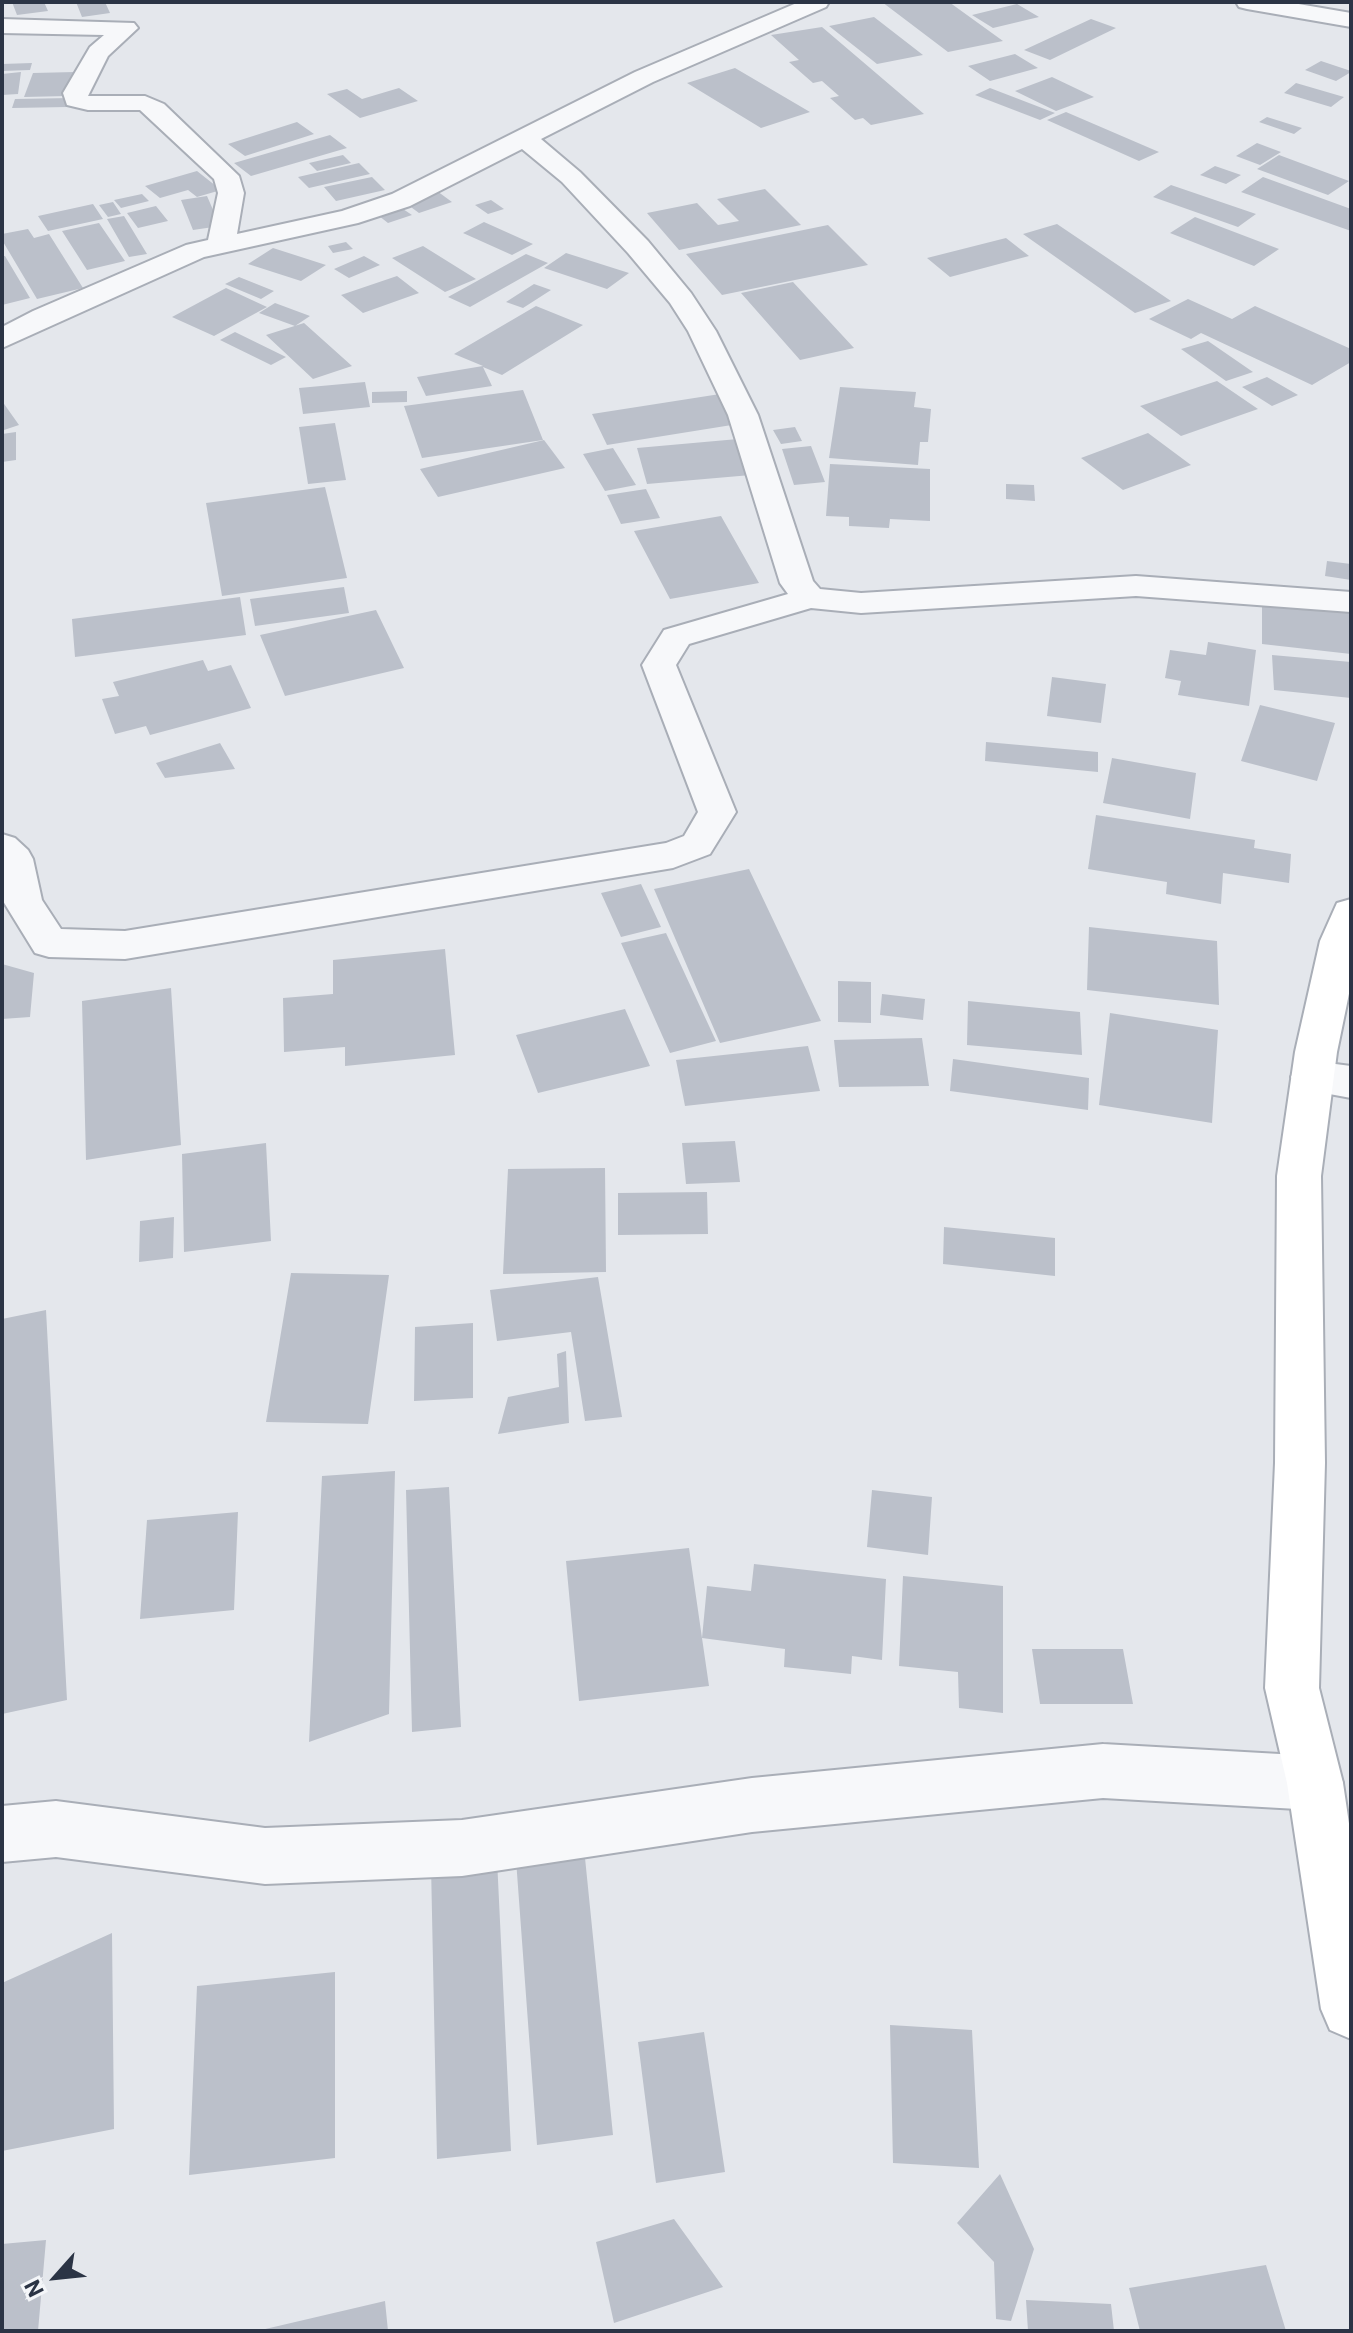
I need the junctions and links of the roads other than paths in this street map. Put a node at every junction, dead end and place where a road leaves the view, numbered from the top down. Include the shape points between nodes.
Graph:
1 (818, 2) edge
2 (1247, 2) edge
3 (120, 3) edge
4 (1351, 20) edge
5 (2, 26) edge
6 (126, 28) junction
7 (525, 138) junction
8 (221, 245) junction
9 (2, 339) edge
10 (810, 598) junction
11 (1351, 602) edge
12 (2, 847) edge
13 (1351, 913) edge
14 (1332, 1080) edge
15 (1315, 1783) junction
16 (2, 1834) edge
17 (1351, 2009) edge

1 - 7 street via 644,77
2 - 4 street
3 - 6 street
5 - 6 street
6 - 8 street via 98,52 76,100 145,103 226,176 231,193
7 - 8 street via 401,200
7 - 10 street via 638,247 695,321 743,415 797,583
8 - 9 street via 160,264
10 - 11 street via 861,603 1136,586
10 - 12 street via 676,637 659,665 717,812 697,845 673,855 125,945 49,943 23,901 14,859
13 - 14 street via 1340,941
14 - 15 street via 1299,1176 1300,1463 1292,1688
15 - 16 street via 1103,1771 752,1805 462,1848 265,1856 56,1829
15 - 17 street

